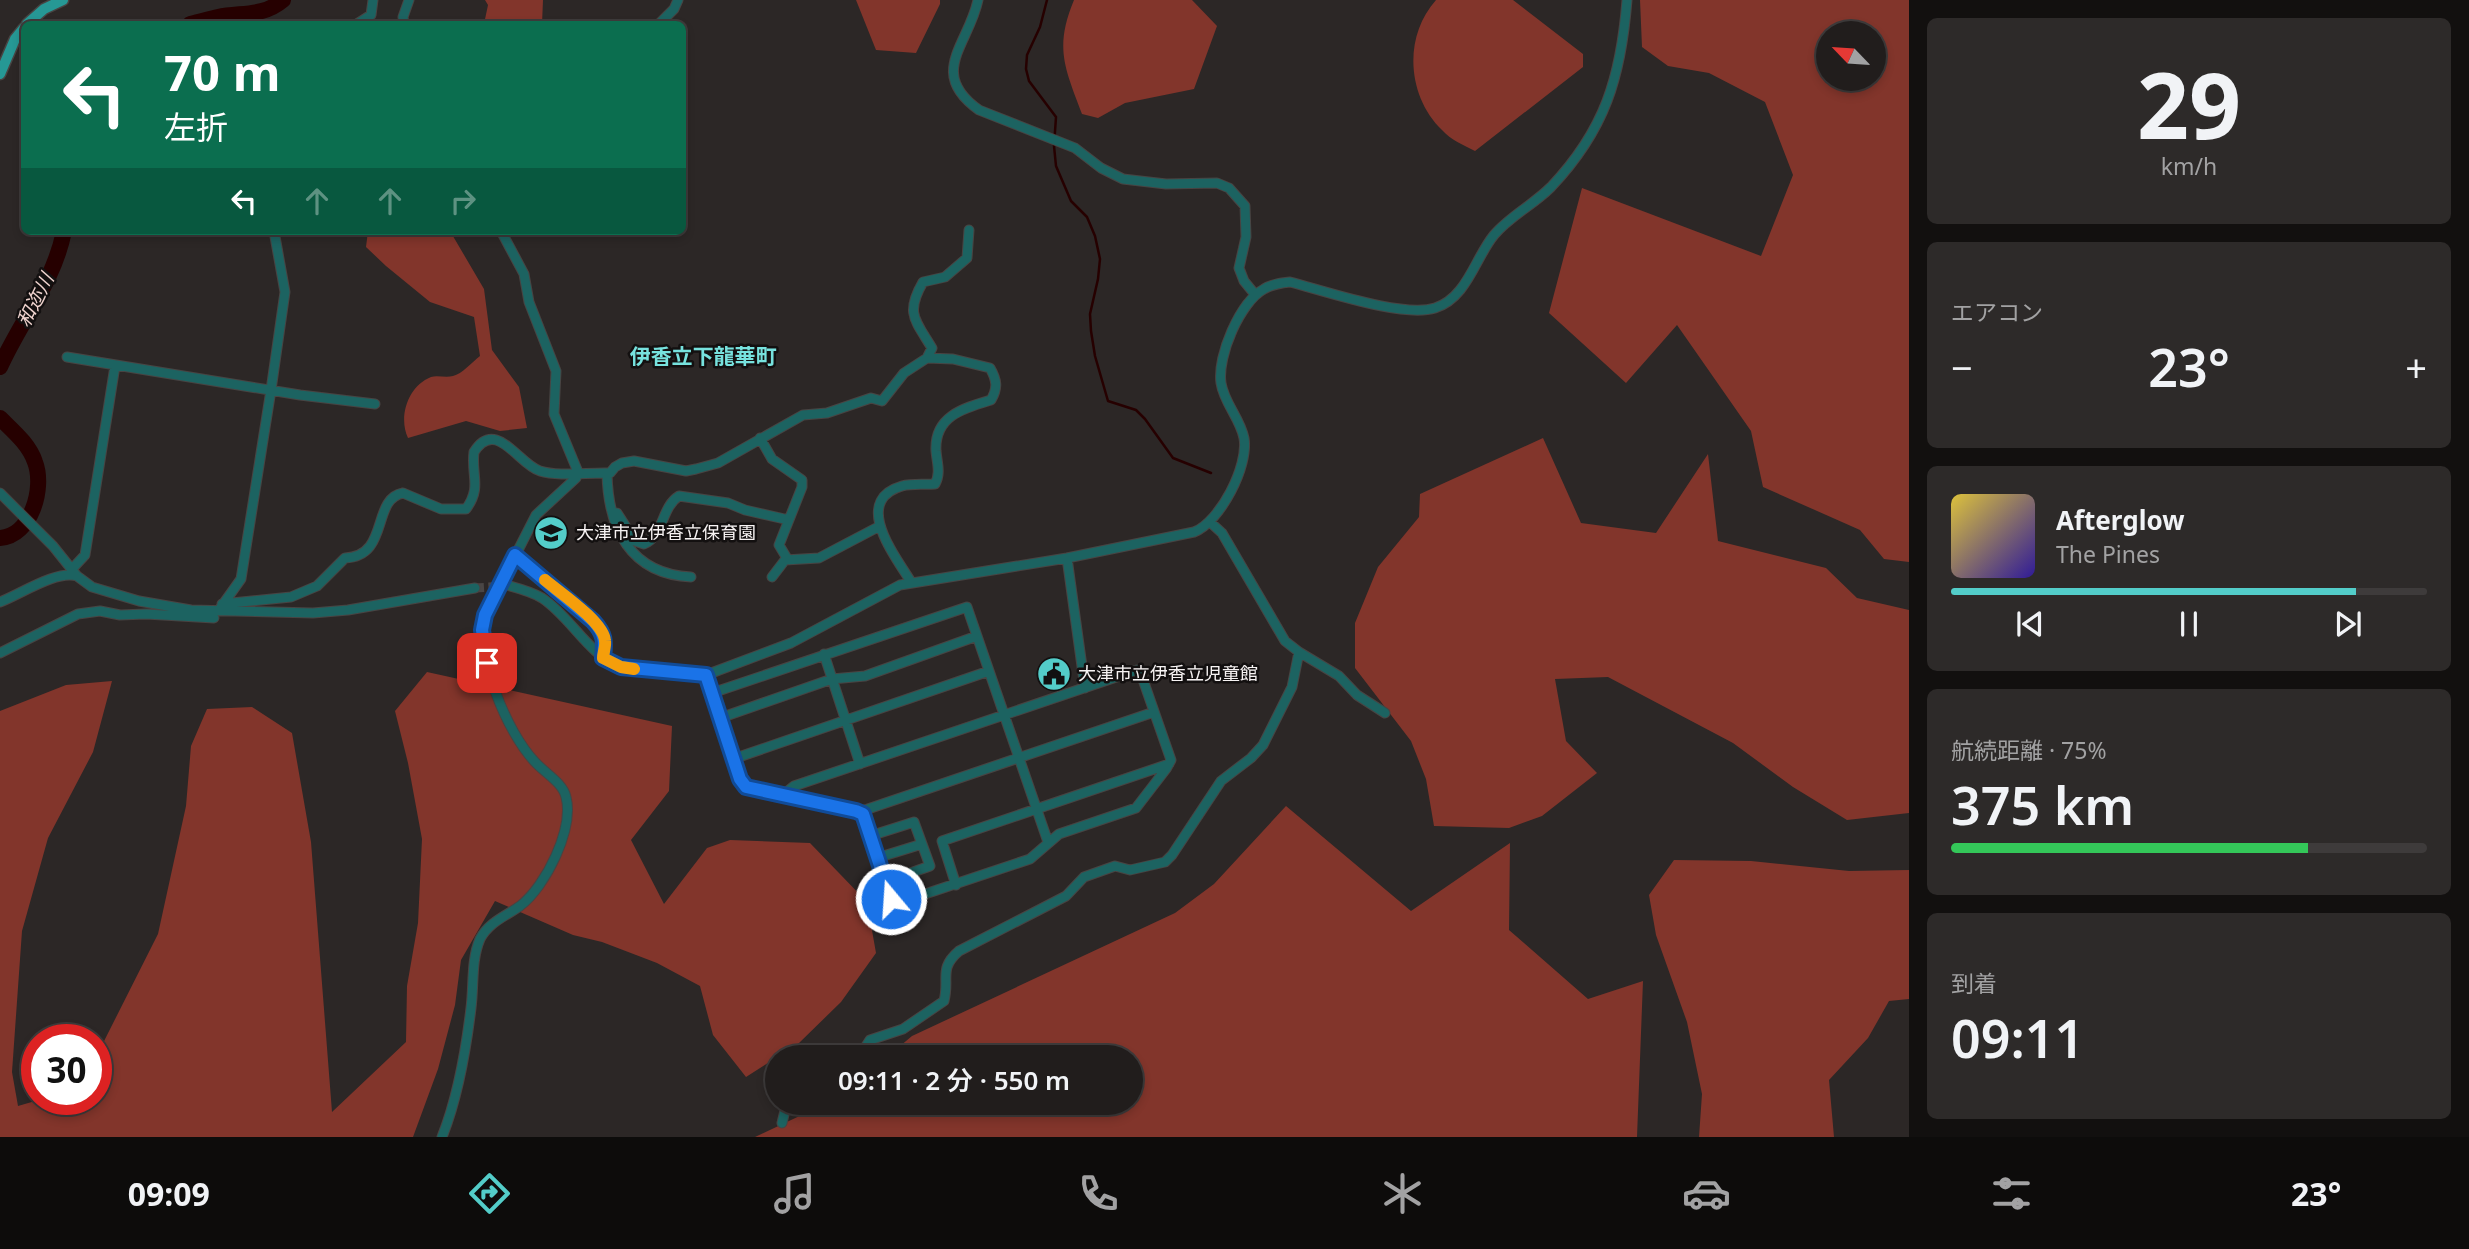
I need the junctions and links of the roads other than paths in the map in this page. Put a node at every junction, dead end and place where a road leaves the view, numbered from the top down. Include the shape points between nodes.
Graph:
1 (63, 0) edge
2 (373, 0) edge
3 (409, 0) edge
4 (678, 0) edge
5 (978, 0) edge
6 (1627, 0) edge
7 (31, 21) edge
8 (362, 21) edge
9 (404, 21) edge
10 (662, 21) edge
11 (21, 32) edge
12 (0, 74) edge
13 (969, 230) dead end
14 (275, 235) edge
15 (503, 235) edge
16 (1253, 292) dead end
17 (67, 357) dead end
18 (927, 358) junction
19 (116, 366) junction
20 (271, 390) junction
21 (374, 404) dead end
22 (760, 438) junction
23 (578, 472) junction
24 (607, 473) junction
25 (3, 497) edge
26 (613, 512) junction
27 (789, 520) junction
28 (1210, 522) junction
29 (878, 527) junction
30 (515, 555) junction
31 (1067, 558) junction
32 (788, 560) junction
33 (75, 573) junction
34 (691, 577) dead end
35 (772, 577) dead end
36 (911, 582) junction
37 (510, 586) tunnel mouth
38 (475, 588) tunnel mouth
39 (0, 601) edge
40 (218, 611) junction
41 (977, 636) junction
42 (1299, 652) junction
43 (0, 653) edge
44 (824, 654) junction
45 (603, 658) junction
46 (989, 671) junction
47 (706, 675) junction
48 (832, 679) junction
49 (1085, 688) junction
50 (712, 693) junction
51 (1154, 712) junction
52 (1385, 713) dead end
53 (1004, 715) junction
54 (720, 718) junction
55 (845, 720) junction
56 (1019, 758) junction
57 (733, 759) junction
58 (860, 764) junction
59 (1169, 764) junction
60 (783, 795) junction
61 (1037, 809) junction
62 (859, 812) junction
63 (870, 836) junction
64 (1048, 842) junction
65 (922, 844) junction
66 (877, 858) junction
67 (885, 882) junction
68 (956, 885) junction
69 (867, 1045) edge
70 (784, 1115) edge
71 (782, 1123) dead end
72 (442, 1137) edge

1 - 7 main road
2 - 8 street via 371,15
3 - 9 street
4 - 10 street
5 - 16 street via 953,62 953,77 968,102 1074,148 1123,179 1217,183 1229,188 1245,206 1246,237 1239,268
6 - 28 street via 1611,96 1601,119 1550,188 1492,237 1466,282 1450,299 1438,307 1411,311 1290,282 1264,289 1244,307 1225,351 1221,382 1244,436 1245,450 1235,482
11 - 12 main road
13 - 18 street via 967,258 945,277 923,282 913,300 915,320 932,348
14 - 20 street via 285,292
15 - 23 street via 524,274 529,302 555,371 554,414
17 - 19 street
18 - 22 street via 904,373 882,401 871,398 827,413 803,415
18 - 29 street via 990,368 996,392 991,400 948,417 936,447 936,484 902,486 890,492 881,503
19 - 20 street
19 - 33 street via 85,555
20 - 21 street
20 - 40 street via 240,579
22 - 24 street via 718,463 696,469 634,461
22 - 27 street via 772,459 802,480
23 - 24 street
23 - 30 street via 536,515
23 - 40 street via 538,471 504,444 486,440 474,452 476,490 466,509 441,509 403,493 397,495 389,502 366,553 345,558 317,586 291,597
24 - 26 street
25 - 33 street
26 - 27 street via 635,541 644,544 656,535 672,500 679,496
26 - 34 street via 631,553 674,576
27 - 32 street via 779,545
28 - 31 street via 1194,532
28 - 42 street via 1222,533 1285,641
29 - 32 street via 819,558
29 - 36 street
30 - 45 street via 603,632
30 - 72 street via 485,615 483,647 515,736 563,789 566,813 551,869 529,898 486,929 480,939 452,1113
31 - 36 street
31 - 49 street
32 - 35 street
33 - 39 street
33 - 40 street via 92,587 116,596
36 - 47 street via 791,643
37 - 45 street via 542,598
38 - 40 street via 348,610 286,614
40 - 43 street via 120,615 91,611
41 - 44 street via 967,607
41 - 46 street
41 - 48 street via 865,676
42 - 52 street via 1339,676 1357,695
42 - 69 street via 1292,687 1263,745 1221,781 1165,862 1130,870 1115,866 1084,877 1066,896 959,951 944,971 944,1001 903,1029
44 - 48 street
44 - 50 street
45 - 47 street via 621,667
46 - 53 street
46 - 55 street
47 - 50 street
48 - 54 street
48 - 55 street
49 - 51 street via 1137,670
49 - 53 street
50 - 54 street
51 - 56 street
51 - 59 street
53 - 56 street
53 - 58 street
54 - 57 street
55 - 57 street
55 - 58 street
56 - 61 street
56 - 62 street
57 - 60 street via 746,787
58 - 60 street via 794,786
59 - 61 street
59 - 64 street via 1136,808
60 - 62 street
61 - 64 street
61 - 68 street via 942,842
62 - 63 street
63 - 65 street via 914,822
63 - 66 street
64 - 68 street via 1030,859
65 - 66 street
65 - 67 street via 930,866
66 - 67 street
67 - 68 street via 891,899 898,903
70 - 71 street

